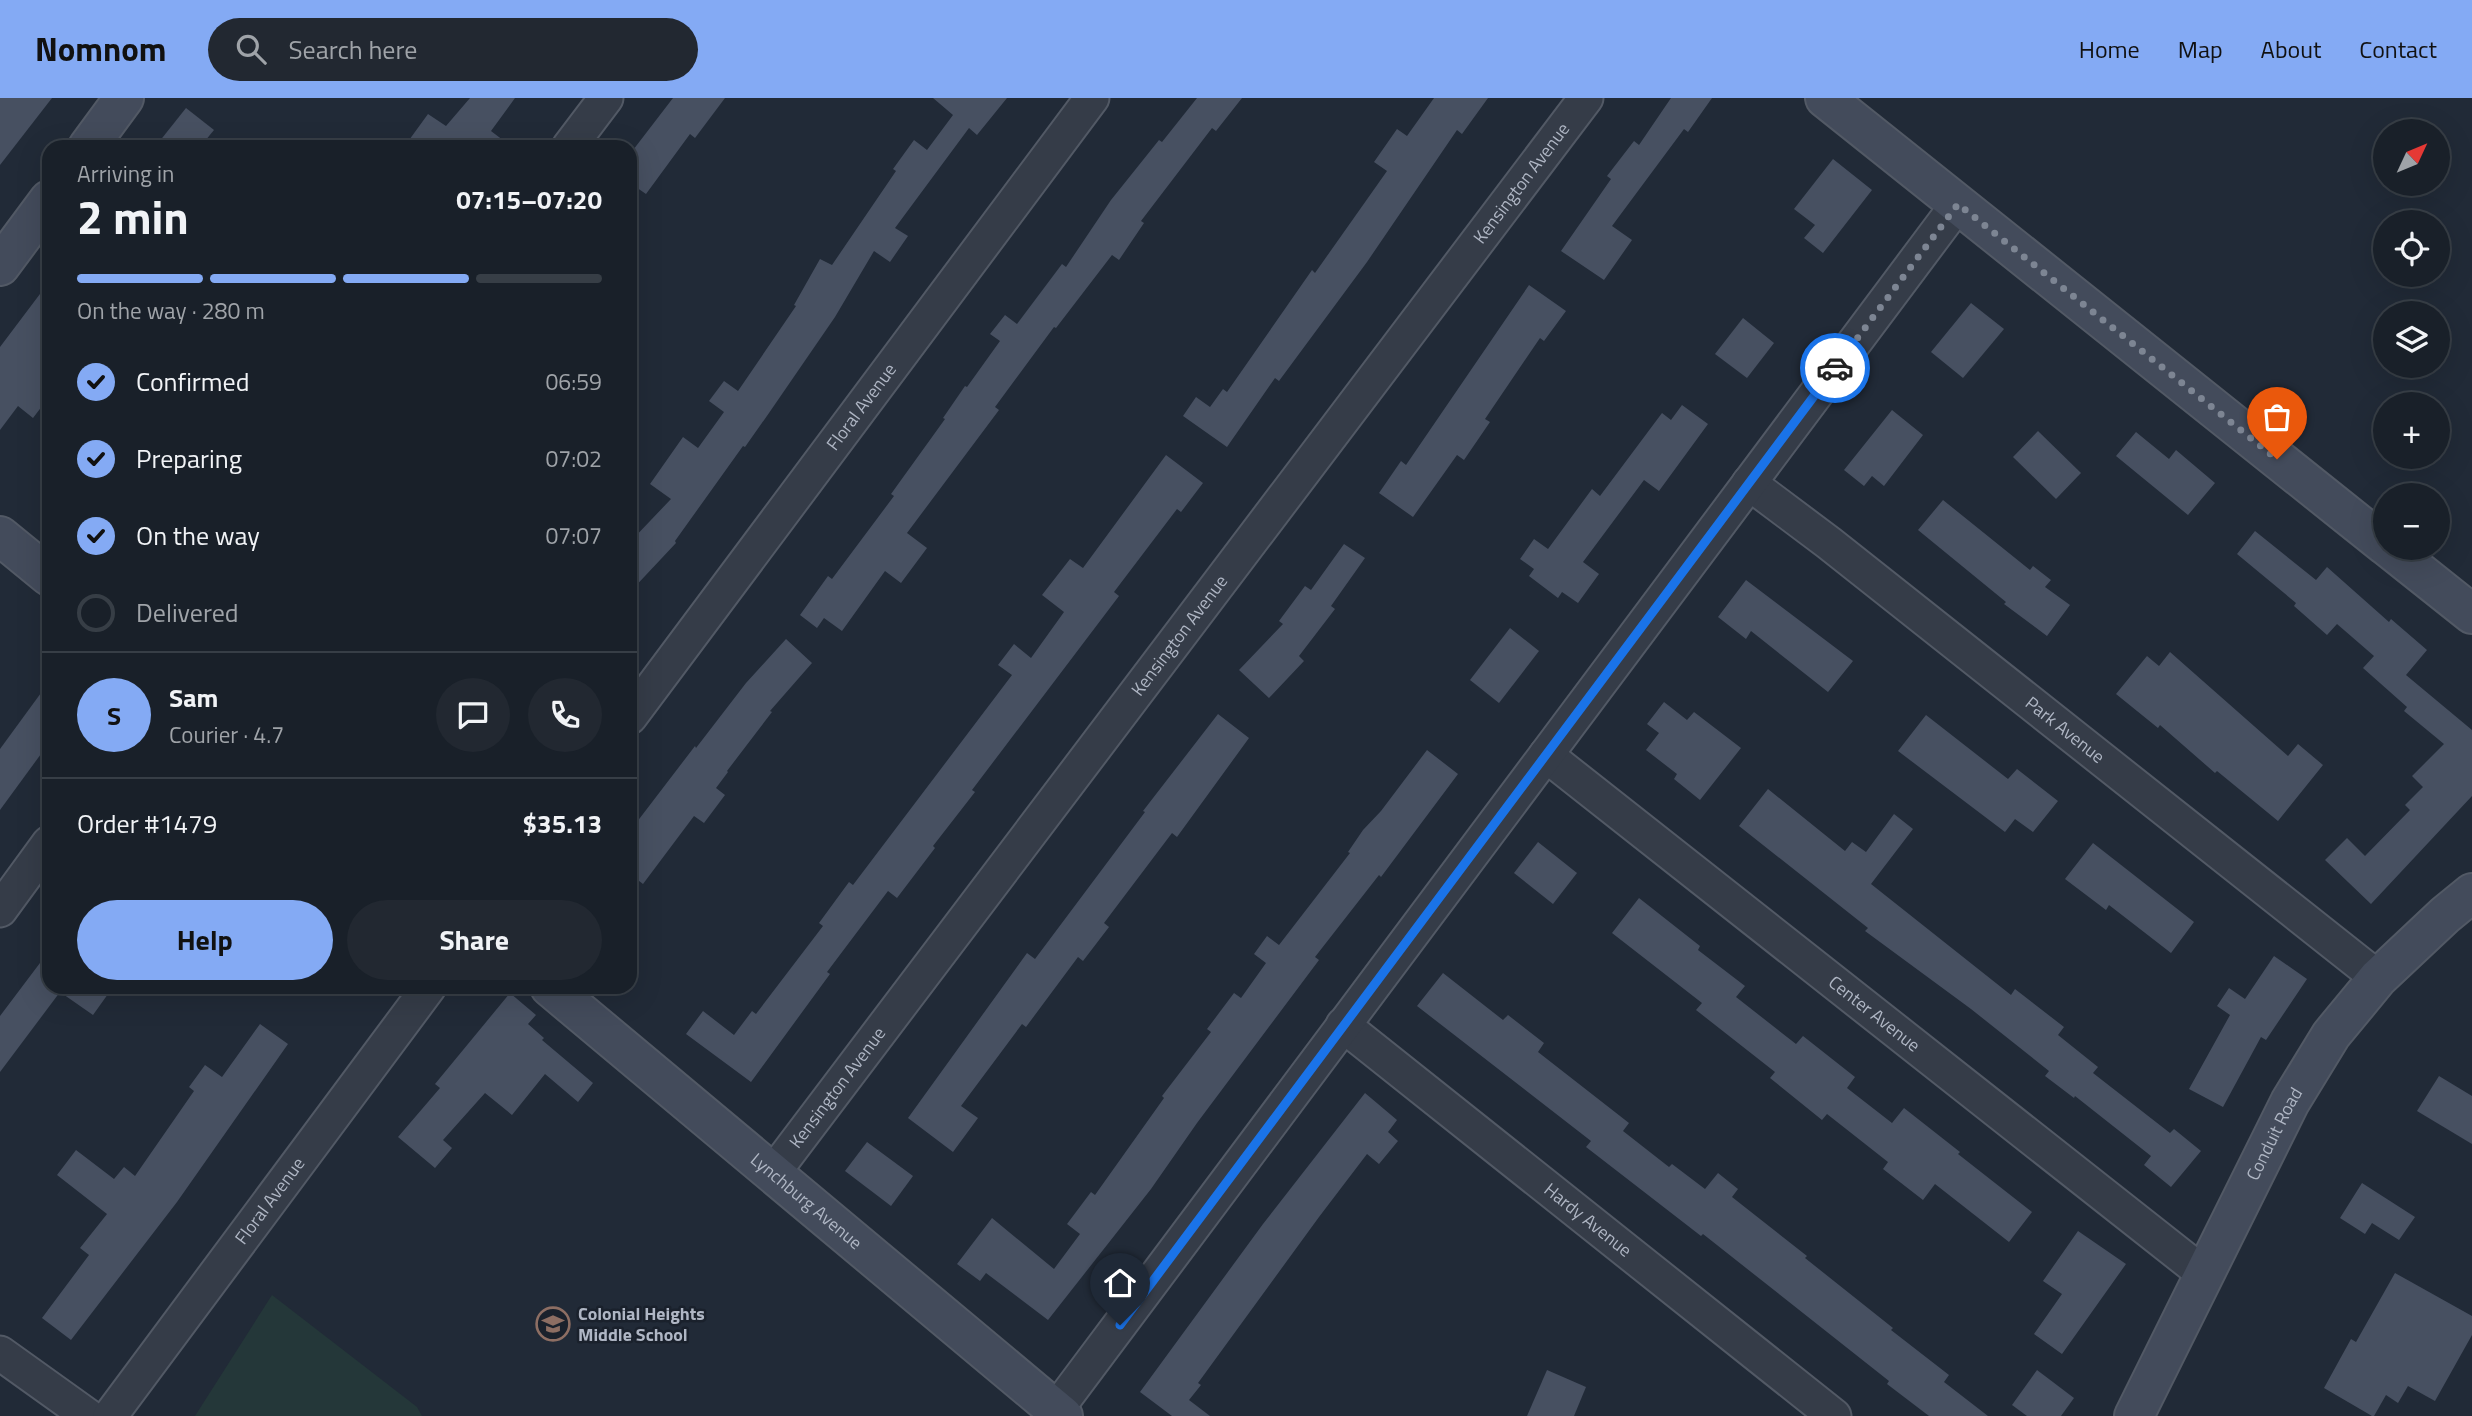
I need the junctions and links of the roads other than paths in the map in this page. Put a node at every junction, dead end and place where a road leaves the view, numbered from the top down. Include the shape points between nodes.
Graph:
1 (124, 98) edge
2 (606, 98) edge
3 (1092, 98) edge
4 (1586, 98) edge
5 (1825, 98) edge
6 (93, 140) edge
7 (574, 140) edge
8 (1958, 204) junction
9 (42, 209) edge
10 (0, 266) edge
11 (1749, 483) junction
12 (2373, 535) edge
13 (0, 536) edge
14 (2404, 560) edge
15 (42, 570) edge
16 (2472, 614) edge
17 (637, 708) edge
18 (1546, 755) junction
19 (42, 853) edge
20 (2472, 893) edge
21 (0, 910) edge
22 (2378, 978) junction
23 (424, 994) edge
24 (558, 994) edge
25 (1342, 1025) junction
26 (773, 1173) junction
27 (2204, 1275) junction
28 (0, 1353) edge
29 (1060, 1413) edge
30 (88, 1416) edge
31 (110, 1416) edge
32 (1834, 1416) edge
33 (2134, 1416) edge

1 - 6 street
2 - 7 street
3 - 17 street, Floral Avenue
4 - 26 street, Kensington Avenue
5 - 8 street
8 - 11 street
8 - 12 street
9 - 10 street
11 - 18 street
11 - 22 street, Park Avenue
13 - 15 street
14 - 16 street
18 - 25 street
18 - 27 street, Center Avenue
19 - 21 street
20 - 22 street, Conduit Road
22 - 27 street, Conduit Road via 2331,1035 2290,1102
23 - 31 street, Floral Avenue
24 - 26 street, Lynchburg Avenue
25 - 29 street
25 - 32 street, Hardy Avenue
26 - 29 street, Lynchburg Avenue
27 - 33 street, Conduit Road
28 - 30 street

